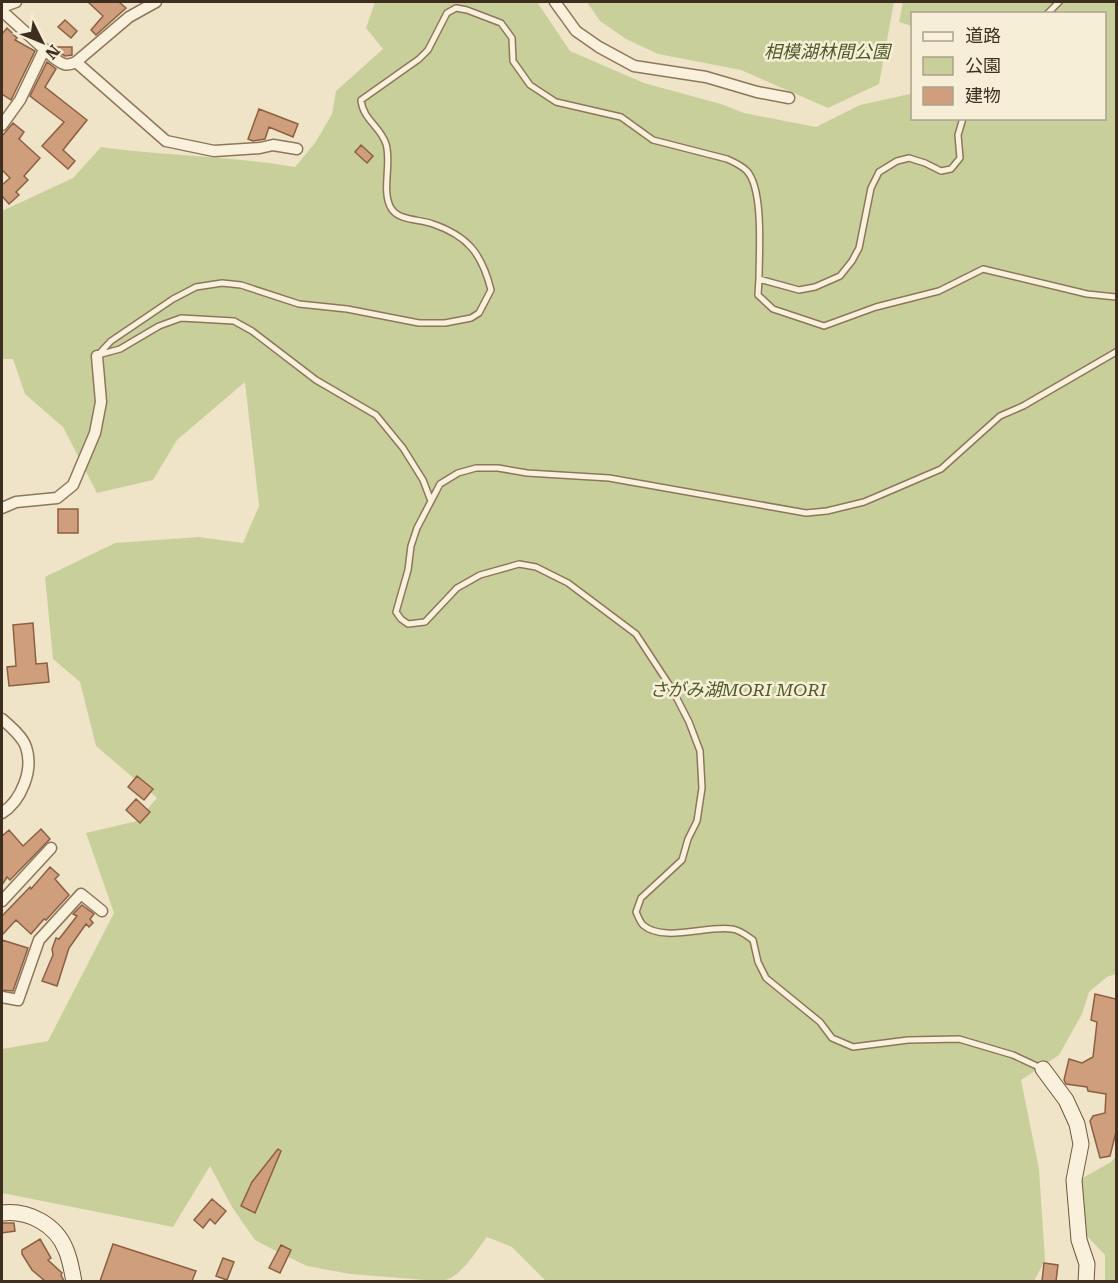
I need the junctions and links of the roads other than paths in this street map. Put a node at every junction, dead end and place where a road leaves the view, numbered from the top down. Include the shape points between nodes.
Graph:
1 (15, 2) edge
2 (156, 2) edge
3 (555, 2) edge
4 (2, 9) edge
5 (44, 50) junction
6 (76, 62) junction
7 (789, 98) dead end
8 (962, 120) edge
9 (2, 125) edge
10 (297, 149) dead end
11 (759, 279) junction
12 (1116, 297) edge
13 (1116, 352) edge
14 (97, 356) junction
15 (431, 501) junction
16 (2, 508) edge
17 (2, 719) edge
18 (2, 813) edge
19 (51, 848) dead end
20 (2, 901) edge
21 (102, 911) dead end
22 (2, 997) edge
23 (1043, 1069) joint
24 (2, 1213) edge
25 (74, 1281) edge
26 (1086, 1281) edge

1 - 4 street
2 - 6 street via 129,17
3 - 7 street via 576,32 634,66 706,77
4 - 5 street
5 - 6 street via 62,65
5 - 9 street via 20,99
6 - 10 street via 166,141 214,151 273,145
8 - 11 lane via 958,135 960,158 951,169 941,171 909,158 879,172 859,248 840,276 799,290
11 - 12 lane via 758,295 773,309 824,326 876,307 939,291 983,269 1087,294
11 - 14 lane via 756,193 748,173 737,163 653,140 621,117 556,102 530,85 513,61 512,38 501,22 456,8 447,13 428,50 419,59 361,100 365,116 386,145 391,210 456,235 474,249 485,268 491,290 479,314 445,323 419,323 300,304 241,285 222,283 196,286 173,298 111,341
13 - 15 lane via 1000,416 941,469 864,502 827,511 806,513 609,478 498,468 458,473 440,484
14 - 15 lane via 120,349 181,318 234,321 316,380 376,415 403,448
14 - 16 street via 101,402 95,433 73,485 57,498 16,502
15 - 23 lane via 411,546 396,612 401,619 408,624 425,622 457,588 480,575 519,564 536,567 568,583 636,634 672,689 700,751 702,788 697,821 682,860 641,898 636,912 642,924 660,933 725,929 742,932 753,940 758,962 771,984 820,1022 831,1038 853,1047 959,1039 1013,1055
17 - 18 street via 26,748 28,771 22,792
19 - 20 street
21 - 22 street via 81,894 39,940 18,1000
23 - 26 street via 1066,1100 1077,1124 1081,1144 1074,1180
24 - 25 street via 28,1215 56,1233 66,1249

